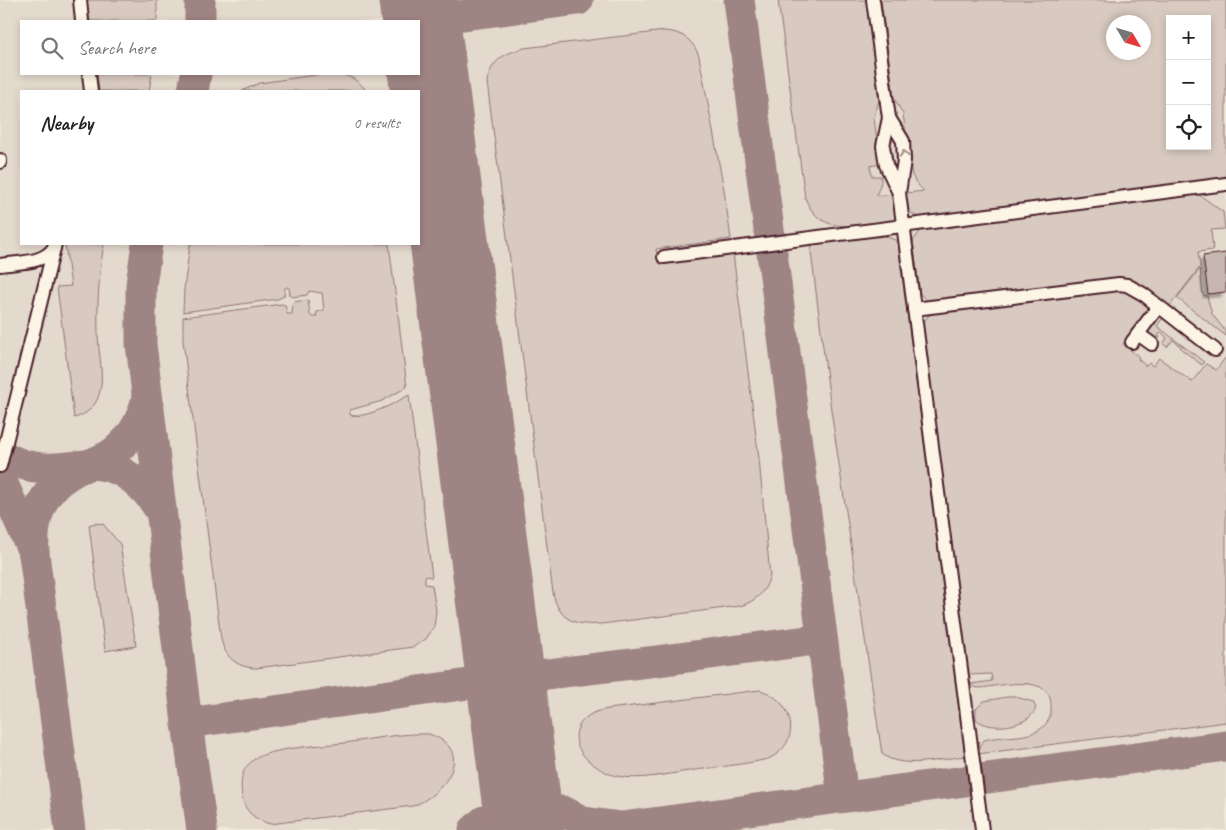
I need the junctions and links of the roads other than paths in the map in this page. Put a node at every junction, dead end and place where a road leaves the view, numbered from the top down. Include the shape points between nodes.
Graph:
1 (80, 0) edge
2 (874, 0) edge
3 (82, 20) edge
4 (89, 75) edge
5 (90, 90) edge
6 (889, 118) junction
7 (1226, 184) edge
8 (899, 193) junction
9 (903, 226) junction
10 (55, 246) edge
11 (664, 257) dead end
12 (0, 265) edge
13 (1158, 307) junction
14 (914, 309) junction
15 (1152, 344) dead end
16 (1215, 350) dead end
17 (0, 466) edge
18 (982, 830) edge

1 - 3 lane
2 - 6 lane
4 - 5 lane
6 - 8 lane via 883,146 886,166
8 -> 6 lane via 903,141
7 - 9 lane
8 - 9 lane
9 - 11 lane
9 - 14 lane
10 - 12 lane via 41,260
10 - 17 lane
13 - 14 lane via 1134,288 1119,284
13 - 15 lane via 1135,338
13 - 16 lane
14 - 18 lane

